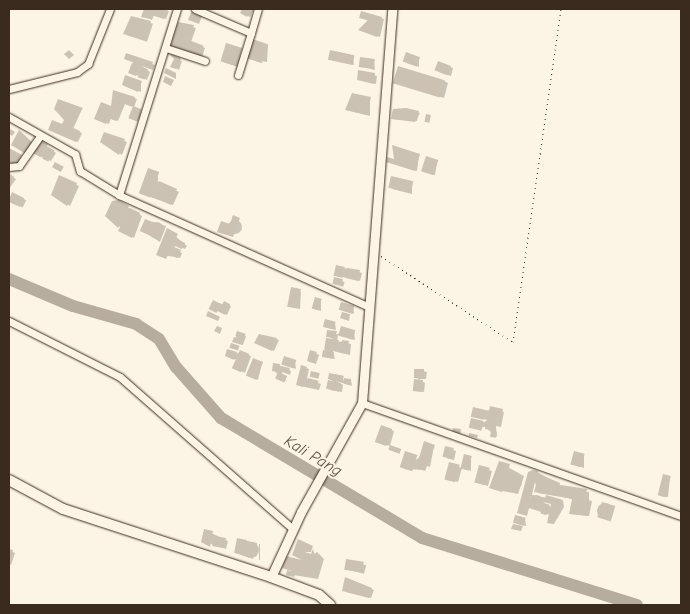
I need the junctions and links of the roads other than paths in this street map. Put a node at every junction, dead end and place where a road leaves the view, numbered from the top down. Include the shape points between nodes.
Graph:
1 (110, 9) edge
2 (177, 9) edge
3 (195, 9) edge
4 (258, 9) edge
5 (392, 9) edge
6 (209, 12) edge
7 (251, 33) junction
8 (166, 48) junction
9 (205, 61) dead end
10 (238, 75) dead end
11 (9, 88) edge
12 (9, 117) edge
13 (40, 136) junction
14 (9, 168) edge
15 (119, 194) junction
16 (366, 306) junction
17 (9, 321) edge
18 (362, 403) junction
19 (9, 480) edge
20 (681, 516) edge
21 (293, 529) junction
22 (271, 577) junction
23 (330, 605) edge

1 - 11 street via 88,64 77,72
2 - 8 street
3 - 6 street
4 - 7 street
5 - 16 street
6 - 7 street
7 - 10 street
8 - 9 street
8 - 15 street
12 - 13 street
13 - 14 street via 18,166
13 - 15 street via 75,154 80,171
15 - 16 street
16 - 18 street
17 - 21 street via 120,377
18 - 20 street
18 - 21 street
19 - 22 main road via 63,509
21 - 22 street
22 - 23 main road via 319,595

